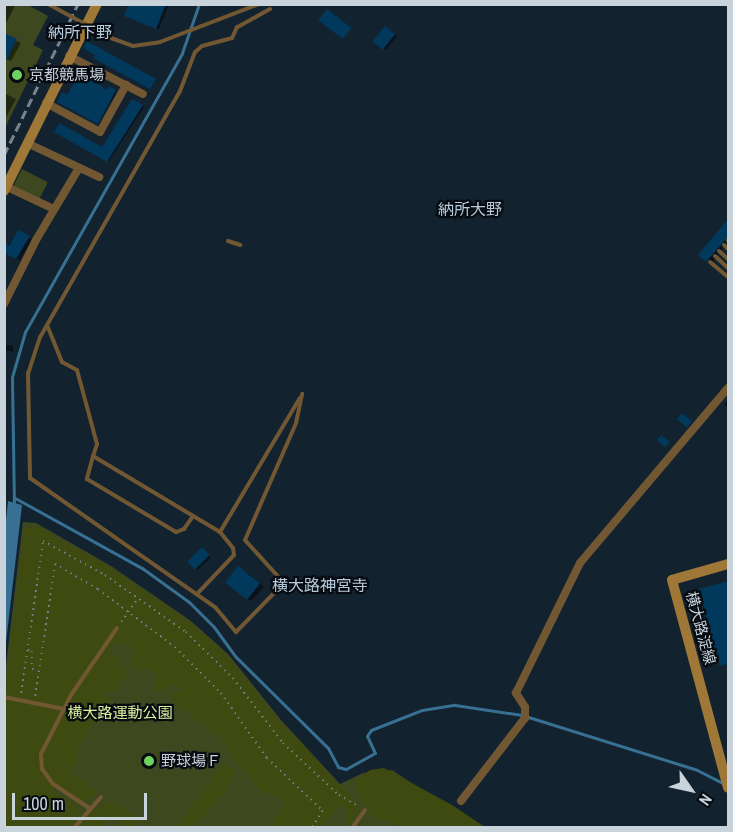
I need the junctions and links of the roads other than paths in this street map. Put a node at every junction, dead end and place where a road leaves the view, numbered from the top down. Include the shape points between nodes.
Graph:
1 (48, 4) edge
2 (97, 4) edge
3 (259, 4) edge
4 (270, 9) dead end
5 (69, 56) junction
6 (126, 85) junction
7 (143, 94) dead end
8 (46, 103) junction
9 (27, 143) junction
10 (79, 168) junction
11 (99, 177) dead end
12 (6, 189) edge
13 (54, 209) junction
14 (228, 241) dead end
15 (240, 245) dead end
16 (724, 245) dead end
17 (729, 249) edge
18 (719, 251) dead end
19 (715, 256) dead end
20 (729, 259) edge
21 (710, 262) dead end
22 (729, 268) edge
23 (729, 277) edge
24 (4, 304) edge
25 (47, 325) junction
26 (729, 388) edge
27 (93, 456) junction
28 (193, 516) junction
29 (220, 532) junction
30 (729, 564) edge
31 (196, 594) junction
32 (117, 628) road end
33 (5, 698) edge
34 (64, 709) junction
35 (729, 788) edge
36 (100, 797) dead end
37 (461, 801) dead end
38 (89, 808) junction
39 (364, 810) road end
40 (74, 828) edge
41 (352, 828) edge

1 - 3 lane, bridge via 133,46 168,39
2 - 5 street
4 - 25 lane via 237,27 232,38 202,46 195,52 180,90
5 - 6 street
5 - 8 street
6 - 7 street
6 - 8 street via 100,132
8 - 9 street
9 - 10 street
9 - 12 street
10 - 11 street
10 - 13 street
12 - 13 street
13 - 24 street
14 - 15 lane
16 - 17 lane
18 - 20 lane
19 - 22 lane
21 - 23 lane
25 - 27 lane via 62,362 76,370 97,444
25 - 31 lane via 28,373 30,478
26 - 37 street via 580,563 516,693 526,716
27 - 28 lane
27 - 28 lane via 87,478 166,526 179,532
28 - 29 lane
29 - 31 lane via 234,555
29 - 31 lane via 302,394 296,423 245,540 284,583 236,632 215,607
30 - 35 street, 横大路淀線 via 672,580
32 - 34 lane
33 - 34 lane
34 - 38 lane via 41,754 42,769 53,784
36 - 38 lane
38 - 40 lane
39 - 41 lane

